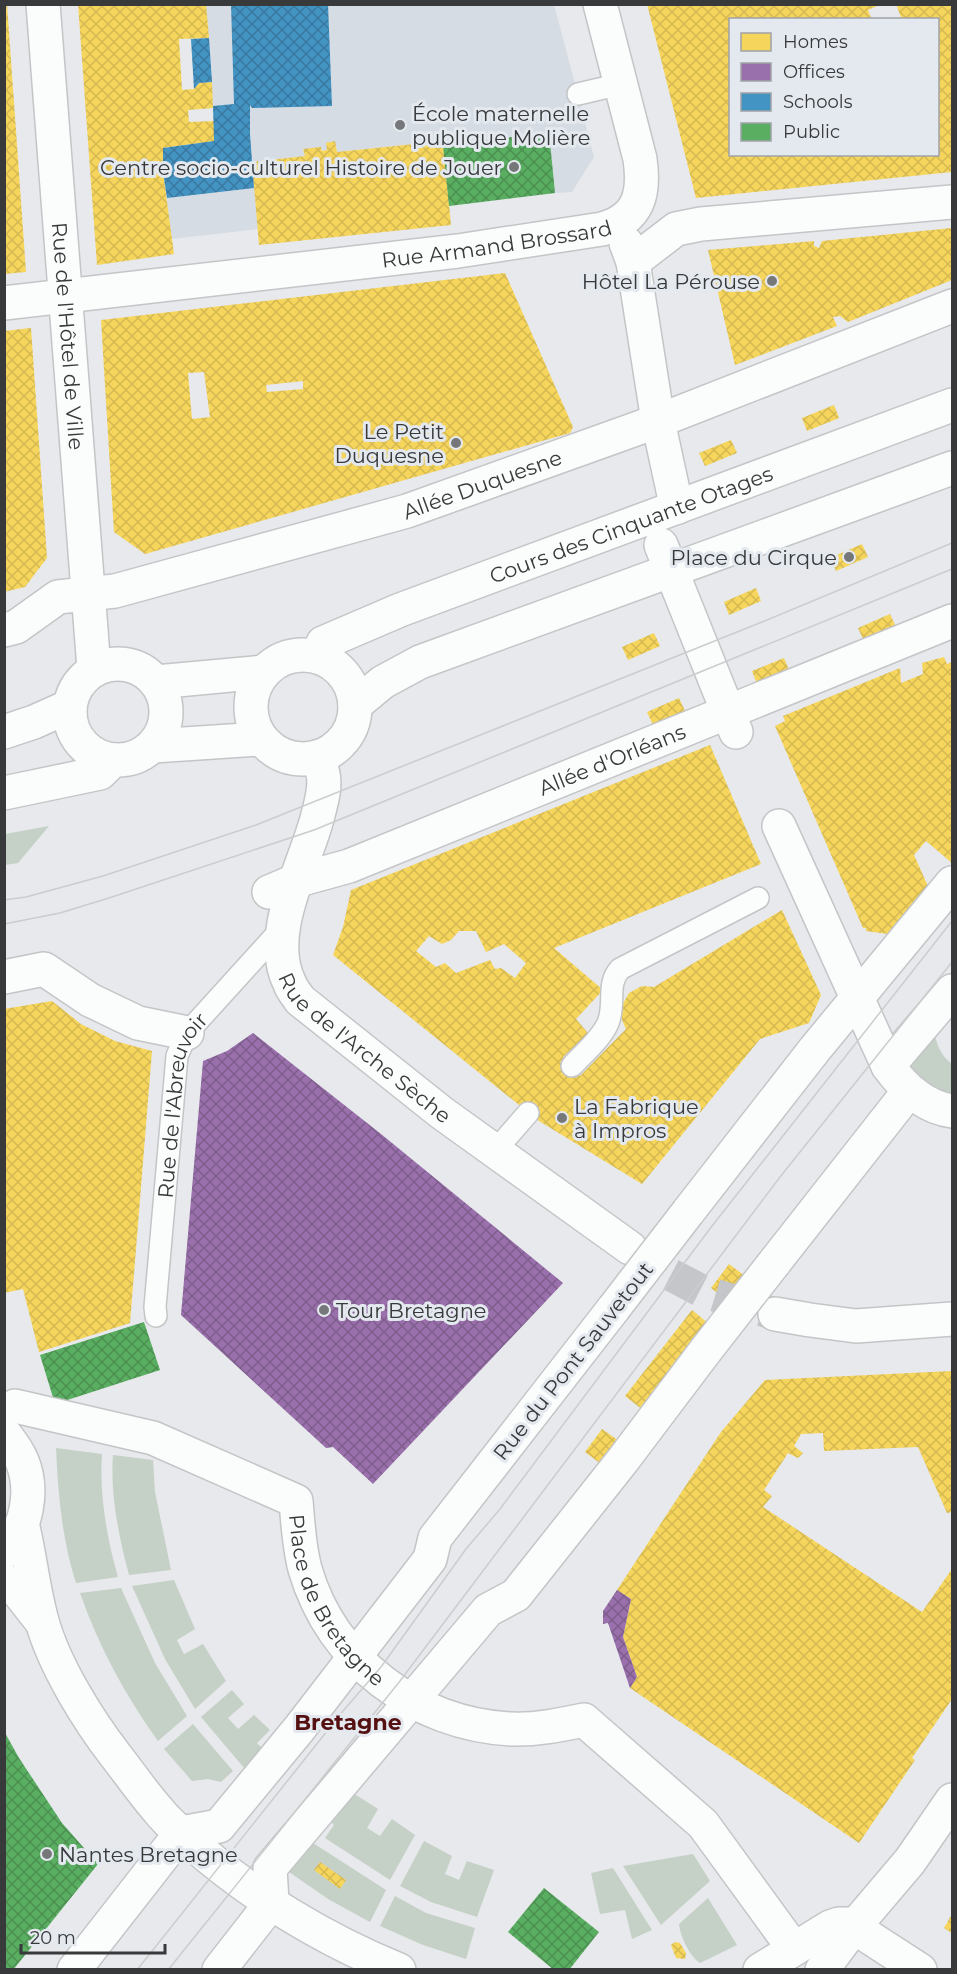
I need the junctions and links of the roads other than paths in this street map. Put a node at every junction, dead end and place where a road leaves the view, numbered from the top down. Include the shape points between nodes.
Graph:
1 (43, 4) edge
2 (600, 4) edge
3 (621, 84) junction
4 (578, 94) dead end
5 (952, 202) edge
6 (618, 225) junction
7 (633, 262) junction
8 (66, 296) junction
9 (4, 303) edge
10 (952, 306) edge
11 (952, 405) edge
12 (658, 421) junction
13 (952, 468) edge
14 (678, 507) junction
15 (661, 545) dead end
16 (88, 594) junction
17 (952, 621) edge
18 (4, 630) edge
19 (318, 656) junction
20 (94, 669) junction
21 (264, 672) junction
22 (156, 682) junction
23 (355, 705) junction
24 (70, 706) junction
25 (732, 724) junction
26 (4, 732) edge
27 (261, 739) junction
28 (153, 746) junction
29 (317, 757) junction
30 (113, 760) junction
31 (4, 793) edge
32 (779, 826) dead end
33 (952, 883) edge
34 (282, 887) junction
35 (758, 898) dead end
36 (284, 926) junction
37 (4, 977) edge
38 (952, 991) edge
39 (857, 998) junction
40 (188, 1033) junction
41 (572, 1066) dead end
42 (888, 1066) junction
43 (909, 1091) junction
44 (952, 1111) edge
45 (528, 1113) dead end
46 (495, 1151) junction
47 (630, 1248) tunnel mouth
48 (775, 1314) tunnel mouth
49 (156, 1316) dead end
50 (952, 1319) edge
51 (10, 1420) edge
52 (22, 1523) junction
53 (4, 1552) edge
54 (4, 1580) edge
55 (42, 1622) junction
56 (355, 1657) junction
57 (411, 1701) junction
58 (952, 1800) edge
59 (181, 1833) junction
60 (272, 1902) junction
61 (854, 1927) junction
62 (794, 1949) junction
63 (74, 1970) edge
64 (219, 1970) edge
65 (399, 1970) edge
66 (760, 1970) edge
67 (822, 1970) edge
68 (920, 1970) edge

1 - 8 street, Rue de l'Hôtel de Ville
2 - 3 street
3 - 4 lane
3 - 6 street via 642,176 641,194
5 - 7 street, Rue Armand Brossard via 701,224 676,229
6 - 7 street, Rue Armand Brossard
6 - 8 street, Rue Armand Brossard via 458,251
7 - 12 street
8 - 9 street, Rue Armand Brossard
8 - 16 street, Rue de l'Hôtel de Ville
10 - 12 street, Allée Duquesne
11 - 14 street, Cours des Cinquante Otages
12 - 14 street
12 - 16 street, Allée Duquesne via 407,511 116,591
13 - 23 street via 420,662 383,682
14 - 19 street, Cours des Cinquante Otages via 400,609 323,643
15 - 25 street, Cours des Cinquante Otages
16 - 18 street, Allée Duquesne via 58,597 16,627
16 - 20 street, Rue de l'Hôtel de Ville
17 - 25 street, Allée d'Orléans
19 - 21 street via 284,658
19 - 23 street via 343,674
20 - 22 street via 112,663 135,666
20 - 24 street via 79,683
21 - 22 street
21 - 27 street via 256,683 250,707
22 - 28 street via 167,709 161,735
23 - 29 street via 354,719 341,743
24 - 26 street
24 - 30 street via 76,738 99,757
25 - 34 street, Allée d'Orléans via 349,866
27 - 28 street
27 - 29 street via 287,756
28 - 30 street via 134,758
29 - 34 street, Rue de l'Arche Sèche via 324,776 314,830
30 - 31 street via 100,773
32 - 39 street
33 - 39 street, Rue du Pont Sauvetout
34 - 36 street, Rue de l'Arche Sèche
35 - 41 lane via 620,969 612,983 614,1000 608,1023
36 - 40 lane, Rue de l'Abreuvoir
36 - 46 street, Rue de l'Arche Sèche via 284,967 300,1000
37 - 40 street via 44,969 90,1000 138,1023
38 - 42 street
39 - 42 street
39 - 56 street, Rue du Pont Sauvetout, bridge via 435,1538 430,1559
40 - 49 lane, Rue de l'Abreuvoir via 177,1056
42 - 43 street
43 - 44 street via 928,1104
43 - 57 street, bridge via 516,1595 488,1610
45 - 46 lane
46 - 47 street, Rue de l'Arche Sèche
48 - 50 street via 856,1326
51 - 52 street via 14,1445 27,1479
51 - 56 street, Place de Bretagne via 153,1438 296,1501 298,1536 306,1570 334,1632
52 - 53 street
52 - 55 street
54 - 55 street
55 - 59 street via 59,1664 100,1735 158,1811
56 - 57 street, Place de Bretagne via 381,1683
56 - 59 street, Rue du Pont Sauvetout via 219,1826
57 - 60 street via 270,1868
57 - 62 street, Place de Bretagne via 443,1717 478,1726 549,1727 584,1720 703,1824
58 - 61 street via 910,1861
59 - 60 street via 238,1881
59 - 63 street
60 - 64 street
60 - 65 street via 370,1958
61 - 62 street via 834,1925
61 - 67 street
61 - 68 street
62 - 66 street

